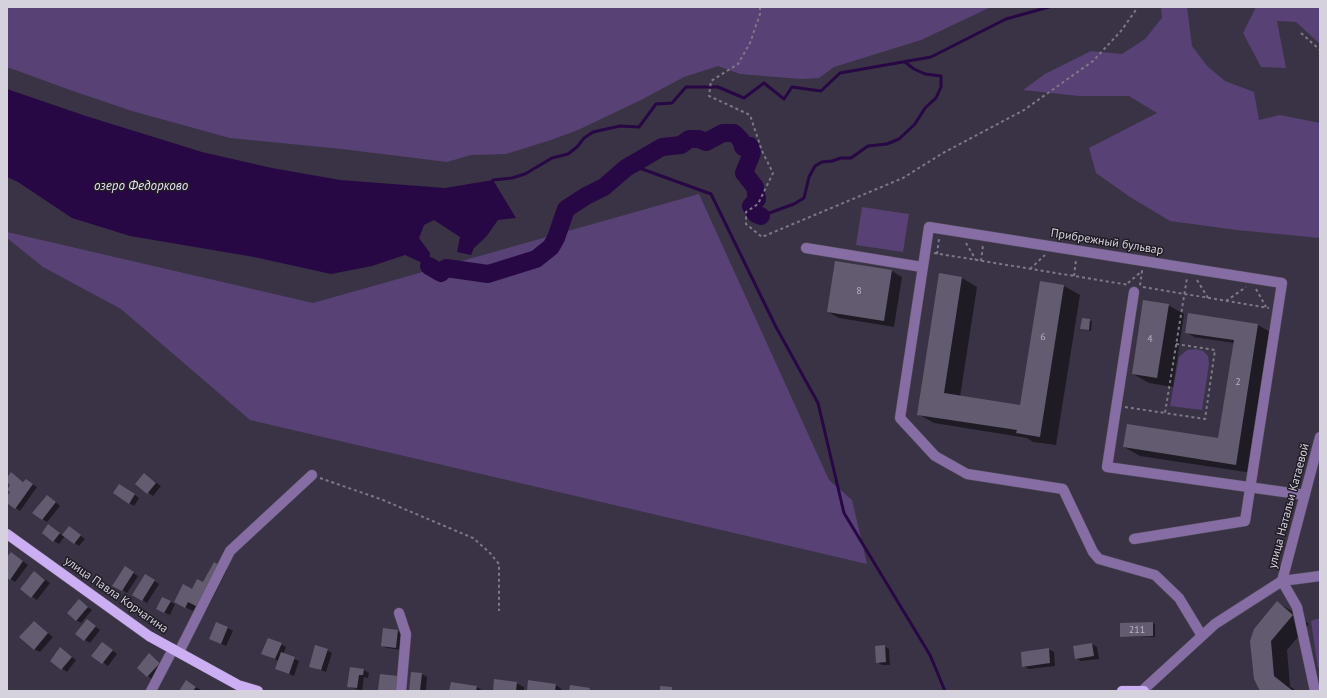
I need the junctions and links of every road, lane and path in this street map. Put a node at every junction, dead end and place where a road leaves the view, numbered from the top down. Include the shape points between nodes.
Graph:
1 (760, 7) edge
2 (1138, 7) edge
3 (1301, 33) dead end
4 (1320, 50) edge
5 (928, 232) junction
6 (939, 238) junction
7 (946, 240) dead end
8 (960, 242) dead end
9 (966, 243) junction
10 (972, 244) dead end
11 (977, 245) dead end
12 (983, 245) junction
13 (990, 247) dead end
14 (806, 248) dead end
15 (924, 252) junction
16 (936, 254) junction
17 (1037, 254) dead end
18 (976, 260) junction
19 (981, 261) junction
20 (1083, 261) dead end
21 (922, 267) junction
22 (1030, 269) junction
23 (1135, 270) dead end
24 (1142, 271) junction
25 (1150, 272) dead end
26 (1074, 276) junction
27 (1180, 277) dead end
28 (1187, 278) junction
29 (1197, 279) junction
30 (1204, 280) dead end
31 (1239, 286) dead end
32 (1246, 287) junction
33 (1134, 288) junction
34 (1256, 289) junction
35 (1264, 290) dead end
36 (1184, 294) junction
37 (1208, 298) junction
38 (1226, 301) junction
39 (1270, 302) dead end
40 (1271, 308) junction
41 (1267, 316) dead end
42 (1176, 344) junction
43 (1116, 406) junction
44 (1165, 413) junction
45 (1320, 437) edge
46 (312, 474) joint
47 (1250, 487) junction
48 (1305, 495) junction
49 (7, 534) edge
50 (1134, 539) dead end
51 (1320, 576) edge
52 (1282, 581) junction
53 (499, 611) dead end
54 (398, 613) dead end
55 (1202, 636) junction
56 (176, 651) junction
57 (151, 691) edge
58 (258, 691) edge
59 (402, 691) edge
60 (1122, 691) edge
61 (1144, 691) edge
62 (1315, 691) edge

1 - 2 path via 750,43 738,64 711,81 709,96 750,115 762,151 773,173 758,204 746,212 746,224 762,237 904,178 943,153 1024,110 1093,61 1121,31
3 - 4 path
5 - 6 path
5 - 15 street
5 - 40 street, Прибрежный бульвар via 1282,283
6 - 7 path
6 - 16 path
8 - 9 path
9 - 10 path
9 - 18 path
11 - 12 path
12 - 13 path
12 - 19 path
14 - 21 street
15 - 16 path
15 - 21 street
16 - 18 path
17 - 22 path via 1045,256
18 - 19 path
19 - 22 path
20 - 26 path via 1076,260
21 - 55 street via 900,418 935,456 967,474 1063,489 1093,552 1099,559 1155,575 1179,598
22 - 26 path
23 - 24 path
24 - 25 path
24 - 33 path
24 - 33 path
26 - 33 path
27 - 28 path
28 - 29 path
28 - 36 path
29 - 30 path
29 - 37 path
31 - 32 path
32 - 34 path
32 - 38 path
33 - 36 path
33 - 43 street
34 - 35 path
34 - 40 path
36 - 37 path
36 - 42 path
37 - 38 path
38 - 40 path
39 - 40 path
40 - 41 path
40 - 47 street
42 - 44 path
42 - 44 path via 1215,350 1205,419
43 - 44 path
43 - 47 street via 1107,466
45 - 48 street, улица Натальи Катаевой
46 - 53 path via 383,500 473,538 499,564
46 - 56 street via 230,551
47 - 48 street
47 - 50 street via 1245,521
48 - 52 street, улица Натальи Катаевой
49 - 56 main road, улица Павла Корчагина via 149,636
51 - 52 street
52 - 55 street via 1215,624
52 - 62 street via 1297,607
54 - 59 street via 406,634
55 - 61 street
56 - 57 street
56 - 58 main road, улица Павла Корчагина via 238,685
60 - 61 main road

